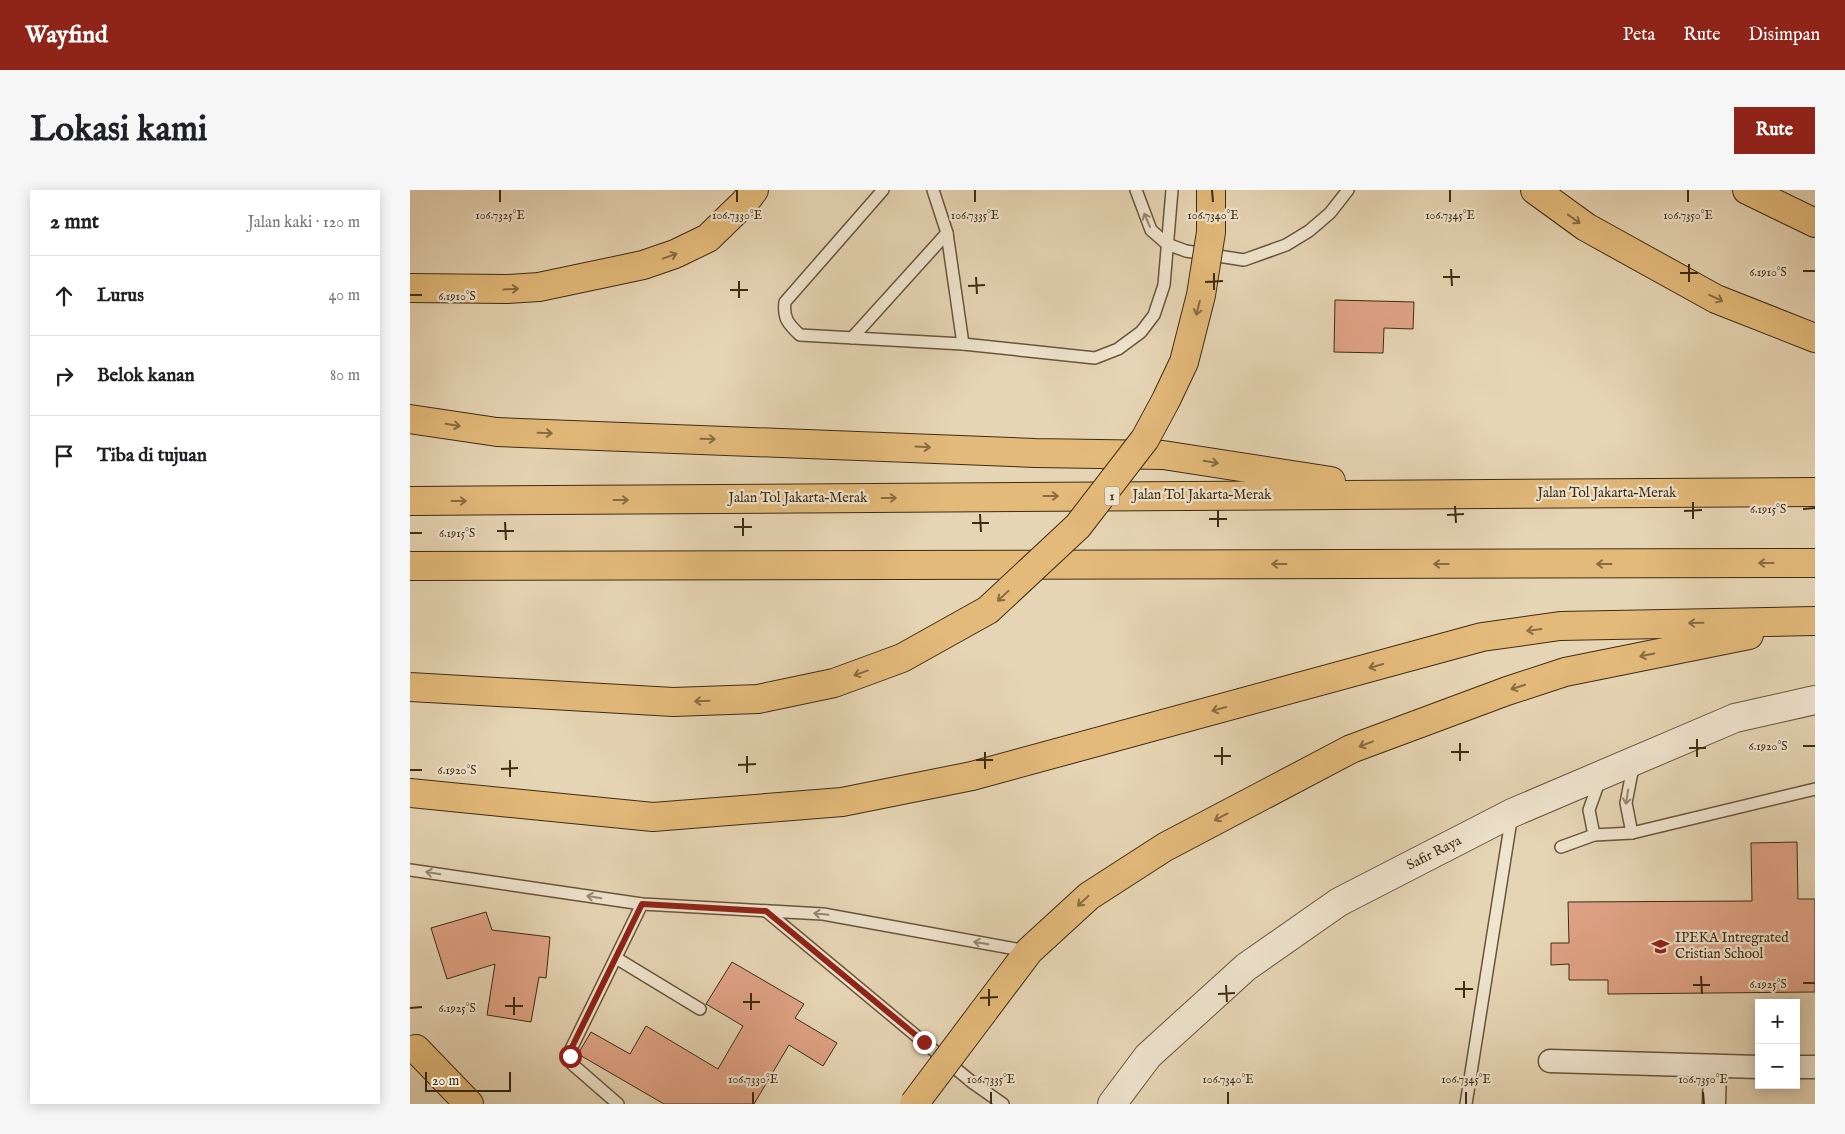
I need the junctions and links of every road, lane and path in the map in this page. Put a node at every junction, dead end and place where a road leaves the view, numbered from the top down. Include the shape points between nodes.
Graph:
1 (754, 190) edge
2 (883, 190) edge
3 (934, 190) edge
4 (1136, 190) edge
5 (1172, 190) edge
6 (1211, 190) edge
7 (1348, 190) edge
8 (1535, 190) edge
9 (1747, 190) edge
10 (1815, 222) edge
11 (947, 233) junction
12 (1167, 244) junction
13 (410, 288) edge
14 (852, 338) junction
15 (1815, 338) edge
16 (963, 344) junction
17 (410, 418) edge
18 (1815, 492) edge
19 (1414, 494) junction
20 (410, 501) edge
21 (1815, 563) edge
22 (410, 566) edge
23 (1815, 621) edge
24 (410, 686) edge
25 (1815, 700) edge
26 (1635, 760) junction
27 (1601, 775) junction
28 (1815, 789) edge
29 (410, 793) edge
30 (1512, 813) junction
31 (1632, 833) junction
32 (1594, 835) junction
33 (1561, 847) dead end
34 (410, 870) edge
35 (642, 904) junction
36 (766, 911) junction
37 (1029, 951) junction
38 (616, 958) junction
39 (700, 1009) dead end
40 (413, 1042) edge
41 (1550, 1061) dead end
42 (1715, 1066) junction
43 (1755, 1067) edge
44 (1800, 1067) edge
45 (1815, 1067) edge
46 (441, 1104) edge
47 (469, 1104) edge
48 (618, 1104) edge
49 (914, 1104) edge
50 (1003, 1104) edge
51 (1112, 1104) edge
52 (1466, 1104) edge
53 (1714, 1104) edge

13 -> 1 main road via 507,290 539,287 643,265 708,238
2 - 14 lane via 785,302 786,322 800,335
3 - 11 lane
12 -> 4 lane via 1151,230
5 - 12 lane
6 -> 24 main road, bridge via 1211,232 1201,295 1184,362 1166,400 1145,439 1078,526 988,610 902,658 834,683 758,699 673,702
7 - 12 lane via 1330,213 1309,231 1286,246 1259,256 1244,260 1225,258
8 -> 15 main road via 1586,227 1716,299
9 - 10 main road
11 - 14 lane
11 - 16 lane
12 - 16 lane via 1164,285 1154,315 1141,332 1118,349 1095,358
14 - 16 lane
17 -> 19 main road via 497,432 1163,455
18 - 19 main road, Jalan Tol Jakarta–Merak / 1
20 -> 19 main road, Jalan Tol Jakarta–Merak / 1
21 -> 22 main road
23 -> 29 main road via 1560,626 1482,637 972,776 842,802 653,817
23 -> 37 main road via 1565,672 1351,749 1165,847 1089,896
25 - 26 street, Safir Raya via 1735,718
26 - 27 street, Safir Raya
26 -> 31 lane via 1626,803
27 - 30 street, Safir Raya
27 - 32 lane via 1589,810
28 - 31 lane
30 - 51 street, Safir Raya via 1339,902 1246,966 1148,1056
30 - 52 lane
31 - 32 lane
32 - 33 lane
35 -> 34 lane
35 - 36 lane
35 - 38 lane
37 -> 36 lane via 823,914
36 - 50 lane via 973,1083
37 - 49 main road, bridge
38 - 39 lane
38 - 48 lane via 570,1056 572,1064
40 - 46 main road
40 - 47 main road
41 - 42 street
42 - 43 street
42 - 53 street
44 - 45 street

